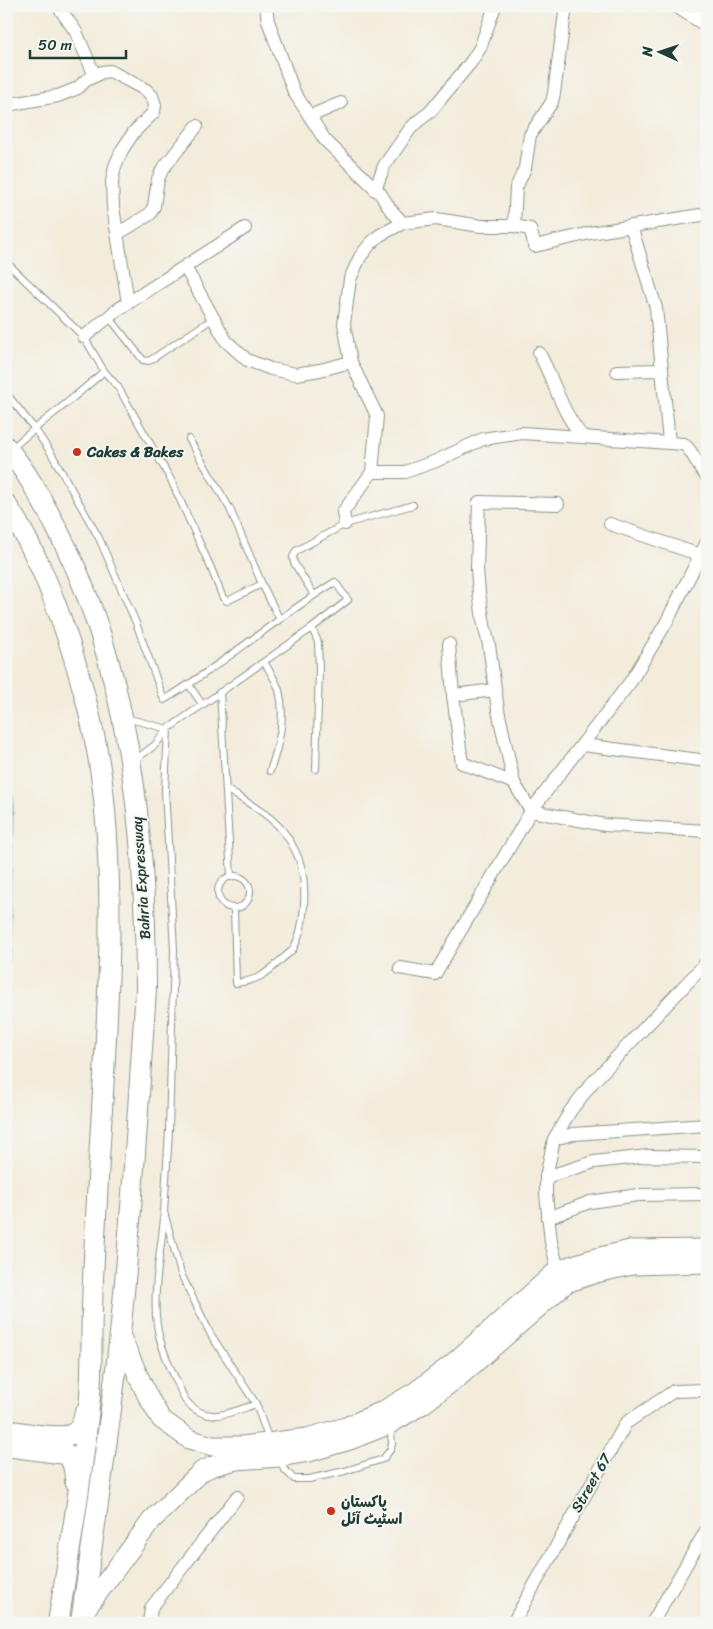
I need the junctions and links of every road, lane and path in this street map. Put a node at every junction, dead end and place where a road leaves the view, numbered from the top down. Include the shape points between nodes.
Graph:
1 (58, 6) edge
2 (266, 6) edge
3 (495, 6) edge
4 (566, 6) edge
5 (679, 6) edge
6 (707, 24) edge
7 (95, 76) junction
8 (342, 103) dead end
9 (6, 105) edge
10 (310, 116) junction
11 (197, 126) dead end
12 (375, 190) junction
13 (707, 214) edge
14 (403, 222) junction
15 (514, 226) junction
16 (631, 226) junction
17 (245, 228) dead end
18 (117, 234) junction
19 (6, 262) edge
20 (185, 267) junction
21 (128, 303) junction
22 (109, 316) junction
23 (214, 318) junction
24 (84, 337) junction
25 (538, 353) dead end
26 (351, 362) junction
27 (662, 370) junction
28 (617, 371) dead end
29 (104, 372) junction
30 (6, 393) edge
31 (34, 428) junction
32 (583, 437) junction
33 (189, 439) dead end
34 (669, 442) junction
35 (8, 449) edge
36 (372, 472) junction
37 (707, 476) edge
38 (6, 504) edge
39 (558, 504) dead end
40 (413, 505) dead end
41 (345, 524) junction
42 (610, 524) dead end
43 (707, 542) edge
44 (700, 555) junction
45 (262, 584) junction
46 (314, 595) junction
47 (279, 618) junction
48 (312, 628) junction
49 (449, 644) dead end
50 (264, 662) junction
51 (189, 685) junction
52 (495, 690) junction
53 (220, 692) junction
54 (453, 695) junction
55 (202, 704) junction
56 (123, 718) junction
57 (168, 729) junction
58 (583, 745) junction
59 (707, 761) edge
60 (131, 763) junction
61 (316, 769) dead end
62 (270, 771) dead end
63 (514, 783) junction
64 (226, 789) junction
65 (530, 811) junction
66 (707, 831) edge
67 (231, 877) junction
68 (234, 908) junction
69 (707, 962) edge
70 (400, 968) dead end
71 (707, 1125) edge
72 (554, 1138) junction
73 (707, 1157) edge
74 (546, 1177) junction
75 (707, 1194) edge
76 (164, 1212) junction
77 (548, 1218) junction
78 (707, 1249) edge
79 (707, 1263) edge
80 (558, 1270) junction
81 (120, 1336) junction
82 (707, 1390) edge
83 (90, 1395) junction
84 (256, 1404) junction
85 (390, 1424) junction
86 (6, 1430) edge
87 (63, 1445) junction
88 (6, 1446) edge
89 (274, 1450) junction
90 (237, 1497) dead end
91 (75, 1515) junction
92 (707, 1529) edge
93 (82, 1618) edge
94 (58, 1623) edge
95 (149, 1623) edge
96 (513, 1623) edge
97 (652, 1623) edge

1 - 7 street via 76,32
2 - 10 street via 268,21 294,92
3 - 12 street via 480,48 471,62 430,112 410,129 384,166
4 - 15 street via 552,102 530,135 525,168 516,188
5 - 6 street
7 - 9 street via 58,96
7 - 18 street via 110,71 146,90 155,105 154,112 134,132 115,166 112,182
8 - 10 street
10 - 12 street via 325,140
11 - 18 street via 162,170 150,214
12 - 14 street
13 - 16 street
14 - 15 street via 436,219 482,226
14 - 26 street via 370,244 350,279 344,324
15 - 16 street via 530,229 535,246
16 - 27 street via 656,308
17 - 20 street
18 - 21 street
19 - 24 lane
20 - 21 street
20 - 23 street
21 - 22 street
22 - 23 lane via 143,360 149,361
22 - 24 street
23 - 26 street via 226,341 247,360 271,369 296,374
24 - 29 lane
25 - 32 street via 567,416
26 - 36 street via 377,416
27 - 28 street
27 - 34 street
29 - 31 lane
29 - 45 lane via 118,387 171,480 222,598 227,601
30 - 31 lane
31 - 35 lane
31 - 51 lane via 99,538 136,623 164,700
32 - 34 street
32 - 36 street via 522,433 483,439 405,472
33 - 45 lane via 230,509
34 - 37 street via 684,444
35 - 56 main road, Bahria Expressway via 32,483 88,594
36 - 41 street via 343,512
38 - 83 main road via 42,568 57,609 84,689 103,790 109,946
39 - 52 street via 478,502 479,592
40 - 41 lane
41 - 46 lane via 296,551 293,557
42 - 44 street
43 - 44 street
44 - 58 street via 666,623 631,682
45 - 47 lane
46 - 47 lane
46 - 48 lane via 335,582 348,600
47 - 51 lane
48 - 50 lane
48 - 61 lane via 318,642 319,670
49 - 54 street
50 - 53 lane
50 - 62 lane via 278,688 282,705 279,740
51 - 55 lane
52 - 54 street
52 - 63 street
53 - 55 lane
53 - 64 lane
54 - 63 street via 462,763
55 - 57 lane
56 - 57 lane
56 - 60 main road, Bahria Expressway
57 - 60 lane via 155,745
57 - 76 lane via 165,790 174,950
58 - 59 street
58 - 65 street
60 - 81 main road, Bahria Expressway via 139,827 146,990
63 - 65 street
64 - 67 lane
64 - 68 lane via 271,820 285,834 302,867 304,884 300,930 292,950 265,975 236,983
65 - 66 street via 605,825
65 - 70 street via 436,974
67 - 68 lane via 220,884 218,892 226,906
67 - 68 lane via 242,878 250,892 248,900
69 - 72 street via 592,1083
71 - 72 street
72 - 74 street
73 - 74 street via 648,1156 594,1162
74 - 77 street
75 - 77 street via 638,1195 590,1202
76 - 84 lane via 181,1274 211,1335
76 - 84 lane via 156,1325 185,1400 197,1411 212,1416
77 - 80 street via 550,1242
78 - 80 main road via 630,1250
79 - 85 main road via 632,1264 566,1283 461,1375
80 - 89 main road via 452,1364 415,1392 384,1411 346,1427
81 - 89 main road via 161,1419 189,1439 212,1446
81 - 93 main road, Bahria Expressway
82 - 96 street, Street 67 via 674,1391 626,1423
83 - 87 main road via 82,1424
83 - 91 main road
84 - 89 lane
85 - 89 main road via 309,1452
85 - 89 lane via 392,1443 386,1456 345,1471 294,1479 284,1469
86 - 87 main road
87 - 88 main road
87 - 91 main road via 75,1472
89 - 93 main road via 202,1471 152,1520
90 - 95 street via 151,1608
91 - 94 main road
92 - 97 street

